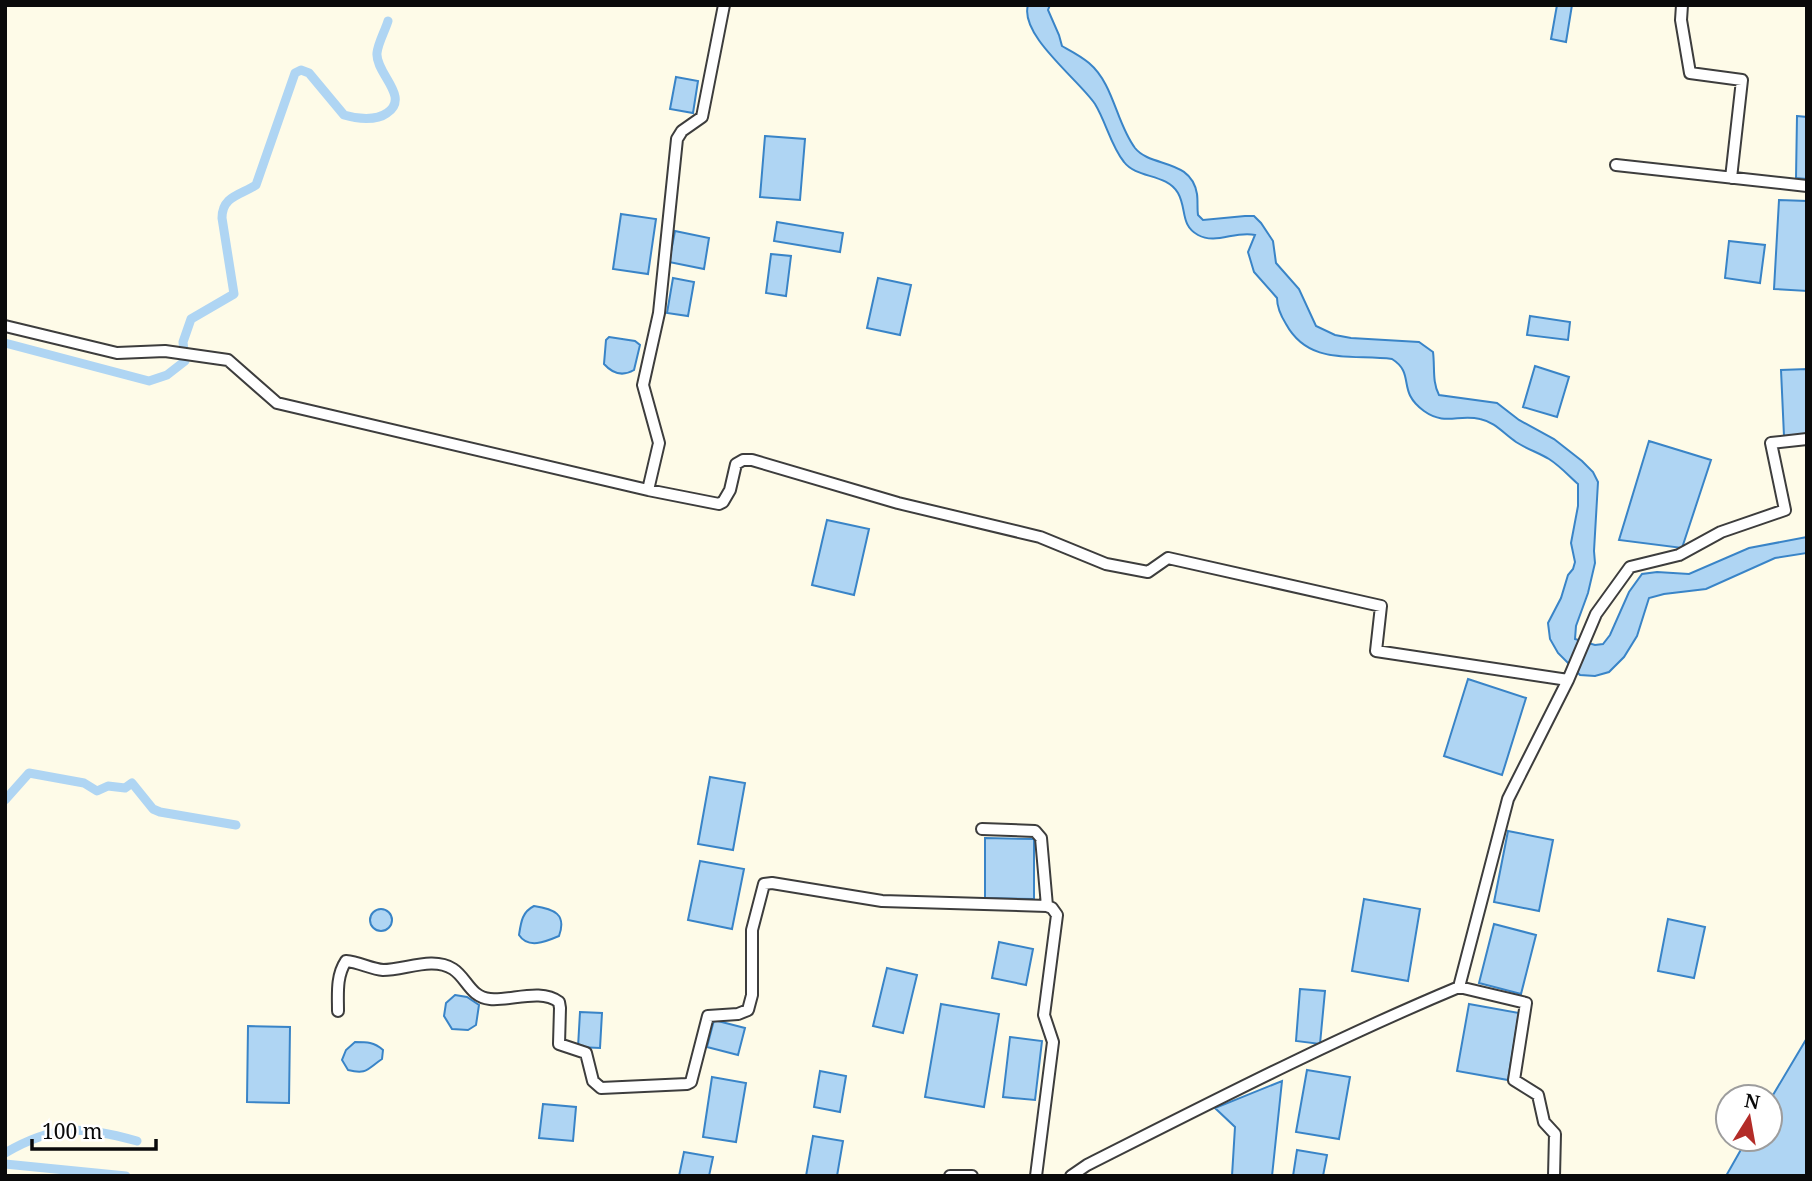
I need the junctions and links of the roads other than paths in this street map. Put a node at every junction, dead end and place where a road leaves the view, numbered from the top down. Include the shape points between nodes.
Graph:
1 (724, 5) edge
2 (1682, 5) edge
3 (1616, 165) dead end
4 (1731, 178) junction
5 (1807, 186) edge
6 (5, 326) edge
7 (1807, 439) edge
8 (648, 490) junction
9 (1568, 680) junction
10 (982, 829) dead end
11 (1047, 906) junction
12 (1459, 987) junction
13 (338, 1011) dead end
14 (950, 1176) edge
15 (972, 1176) edge
16 (1036, 1176) edge
17 (1071, 1176) edge
18 (1554, 1176) edge

1 - 8 street via 702,117 677,139 659,313 643,385 659,443
2 - 4 street via 1690,73 1742,80
3 - 4 street
4 - 5 street
6 - 8 street via 117,354 164,351 228,360 277,403
7 - 9 street via 1771,443 1785,510 1721,532 1679,555 1630,567 1596,614
8 - 9 street via 719,504 730,489 736,464 752,460 898,503 1040,537 1106,564 1149,572 1168,558 1381,606 1376,650
9 - 12 street via 1508,799
10 - 11 street via 1035,831 1041,838
11 - 13 street via 882,901 764,884 752,930 748,1010 708,1016 687,1084 601,1088 593,1081 586,1053 559,1044 559,1002 532,996 489,999 475,994 453,969 439,965 382,970 346,961 338,985
11 - 16 street via 1057,915 1044,1015 1053,1042
12 - 17 street via 1265,1076
12 - 18 street via 1526,1003 1514,1080 1538,1095 1544,1122 1555,1134
14 - 15 street

